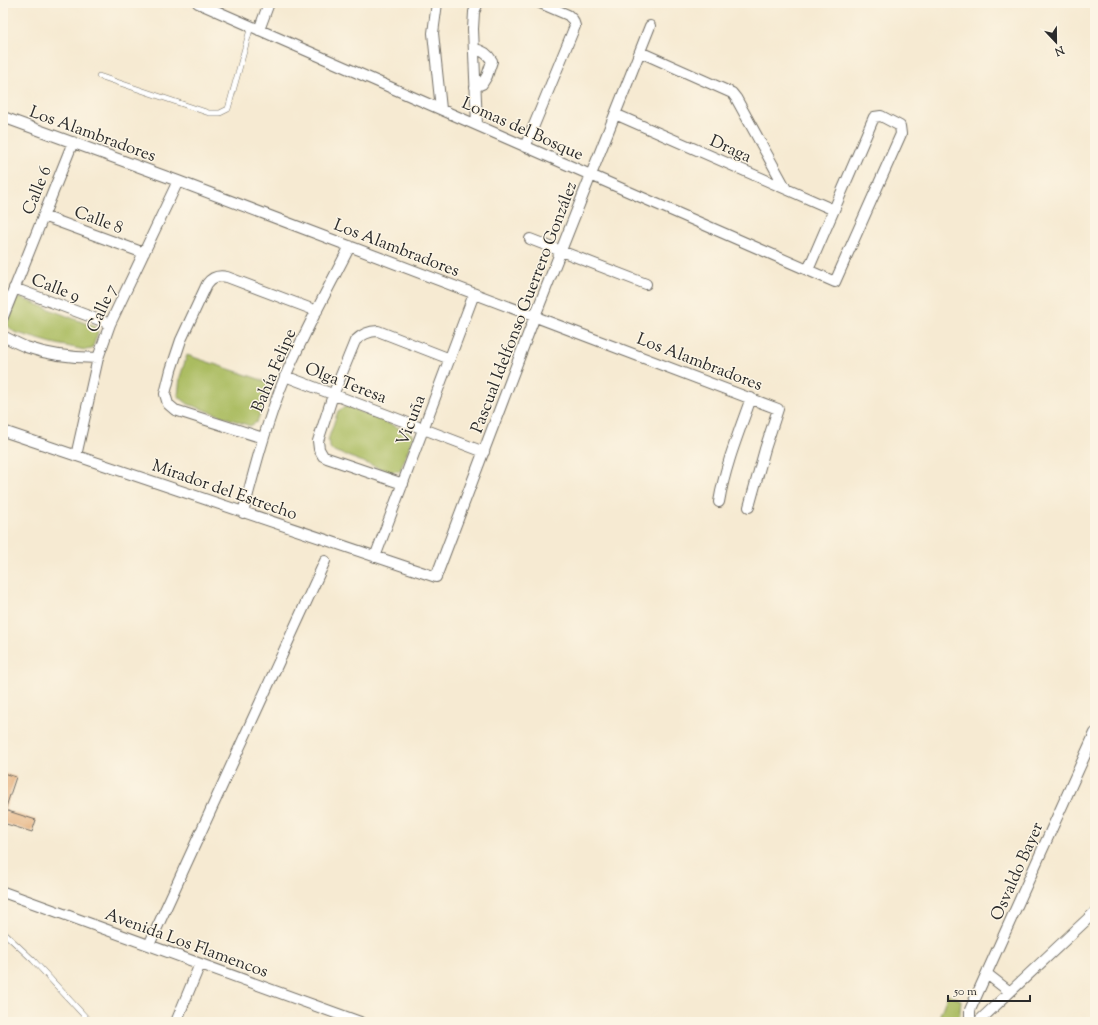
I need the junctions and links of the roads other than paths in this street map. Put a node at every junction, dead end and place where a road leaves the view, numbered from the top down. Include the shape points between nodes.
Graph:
1 (198, 3) edge
2 (269, 3) edge
3 (437, 3) edge
4 (478, 3) edge
5 (540, 3) edge
6 (650, 26) dead end
7 (255, 28) junction
8 (474, 49) junction
9 (640, 52) junction
10 (99, 76) dead end
11 (475, 87) junction
12 (441, 110) junction
13 (615, 114) junction
14 (3, 117) edge
15 (477, 125) junction
16 (73, 142) junction
17 (525, 147) junction
18 (591, 175) junction
19 (178, 181) junction
20 (786, 190) junction
21 (834, 210) junction
22 (43, 216) junction
23 (530, 239) dead end
24 (350, 246) junction
25 (561, 251) junction
26 (144, 253) junction
27 (808, 270) junction
28 (646, 284) dead end
29 (14, 288) junction
30 (474, 294) junction
31 (317, 311) junction
32 (535, 316) junction
33 (3, 317) edge
34 (110, 324) junction
35 (3, 336) edge
36 (98, 358) junction
37 (450, 359) junction
38 (285, 376) junction
39 (334, 395) junction
40 (751, 398) junction
41 (424, 429) junction
42 (3, 432) edge
43 (263, 438) junction
44 (484, 452) junction
45 (76, 456) junction
46 (402, 484) junction
47 (719, 502) dead end
48 (749, 508) dead end
49 (243, 512) junction
50 (375, 557) junction
51 (324, 561) dead end
52 (436, 577) joint
53 (1095, 733) edge
54 (3, 892) edge
55 (1095, 912) edge
56 (3, 932) edge
57 (149, 945) junction
58 (200, 964) junction
59 (987, 974) junction
60 (1010, 992) junction
61 (90, 1022) edge
62 (176, 1022) edge
63 (360, 1022) edge
64 (970, 1022) edge
65 (978, 1022) edge

1 - 7 street, Lomas del Bosque
2 - 7 street
3 - 12 street via 433,33
4 - 8 street via 474,12
5 - 17 street via 568,15 573,20 574,29
6 - 9 street, Pascual Idelfonso Guerrero González
7 - 10 lane via 228,109 220,113 209,113
7 - 12 street, Lomas del Bosque
8 - 11 street
8 - 11 street via 488,55 492,61 488,76 482,84
9 - 13 street, Pascual Idelfonso Guerrero González
9 - 20 street via 734,95
11 - 15 street
12 - 15 street, Lomas del Bosque
13 - 18 street, Pascual Idelfonso Guerrero González
13 - 20 street, Draga
14 - 16 street, Los Alambradores
15 - 17 street, Lomas del Bosque
16 - 19 street, Los Alambradores
16 - 22 street, Calle 6
17 - 18 street, Lomas del Bosque
18 - 25 street, Pascual Idelfonso Guerrero González
18 - 27 street, Lomas del Bosque
19 - 24 street, Los Alambradores
19 - 26 street, Calle 7
20 - 21 street, Draga
21 - 27 street
21 - 27 street, Lomas del Bosque via 874,117 881,116 900,126 901,134 835,282
22 - 26 street, Calle 8
22 - 29 street, Calle 6
23 - 25 street
24 - 30 street, Los Alambradores
24 - 31 street, Bahía Felipe
25 - 28 street
25 - 32 street, Pascual Idelfonso Guerrero González
26 - 34 street, Calle 7
29 - 33 street, Calle 6
29 - 34 street, Calle 9
30 - 32 street, Los Alambradores
30 - 37 street, Vicuña
31 - 38 street, Bahía Felipe
31 - 43 street via 222,276 214,277 207,284 181,340 165,394 168,404 175,410
32 - 40 street, Los Alambradores
32 - 44 street, Pascual Idelfonso Guerrero González
34 - 36 street, Calle 7
35 - 36 street via 43,352 61,356
36 - 45 street, Calle 7
37 - 39 street via 378,330 366,333 355,341
37 - 41 street, Vicuña
38 - 39 street, Olga Teresa
38 - 43 street, Bahía Felipe
39 - 41 street, Olga Teresa
39 - 46 street via 318,441 321,453 327,458
40 - 47 street via 732,449
40 - 48 street, Los Alambradores via 778,409
41 - 44 street, Olga Teresa
41 - 46 street, Vicuña
42 - 45 street, Mirador del Estrecho
43 - 49 street, Bahía Felipe
44 - 52 street, Pascual Idelfonso Guerrero González
45 - 49 street, Mirador del Estrecho
46 - 50 street, Vicuña
49 - 50 street, Mirador del Estrecho
50 - 52 street, Mirador del Estrecho
51 - 57 street
53 - 59 street, Osvaldo Bayer
54 - 57 street, Avenida Los Flamencos
55 - 60 street
56 - 61 lane via 33,960
57 - 58 street, Avenida Los Flamencos
58 - 62 street
58 - 63 street, Avenida Los Flamencos
59 - 60 street
59 - 64 street, Osvaldo Bayer via 970,1010
60 - 65 street

